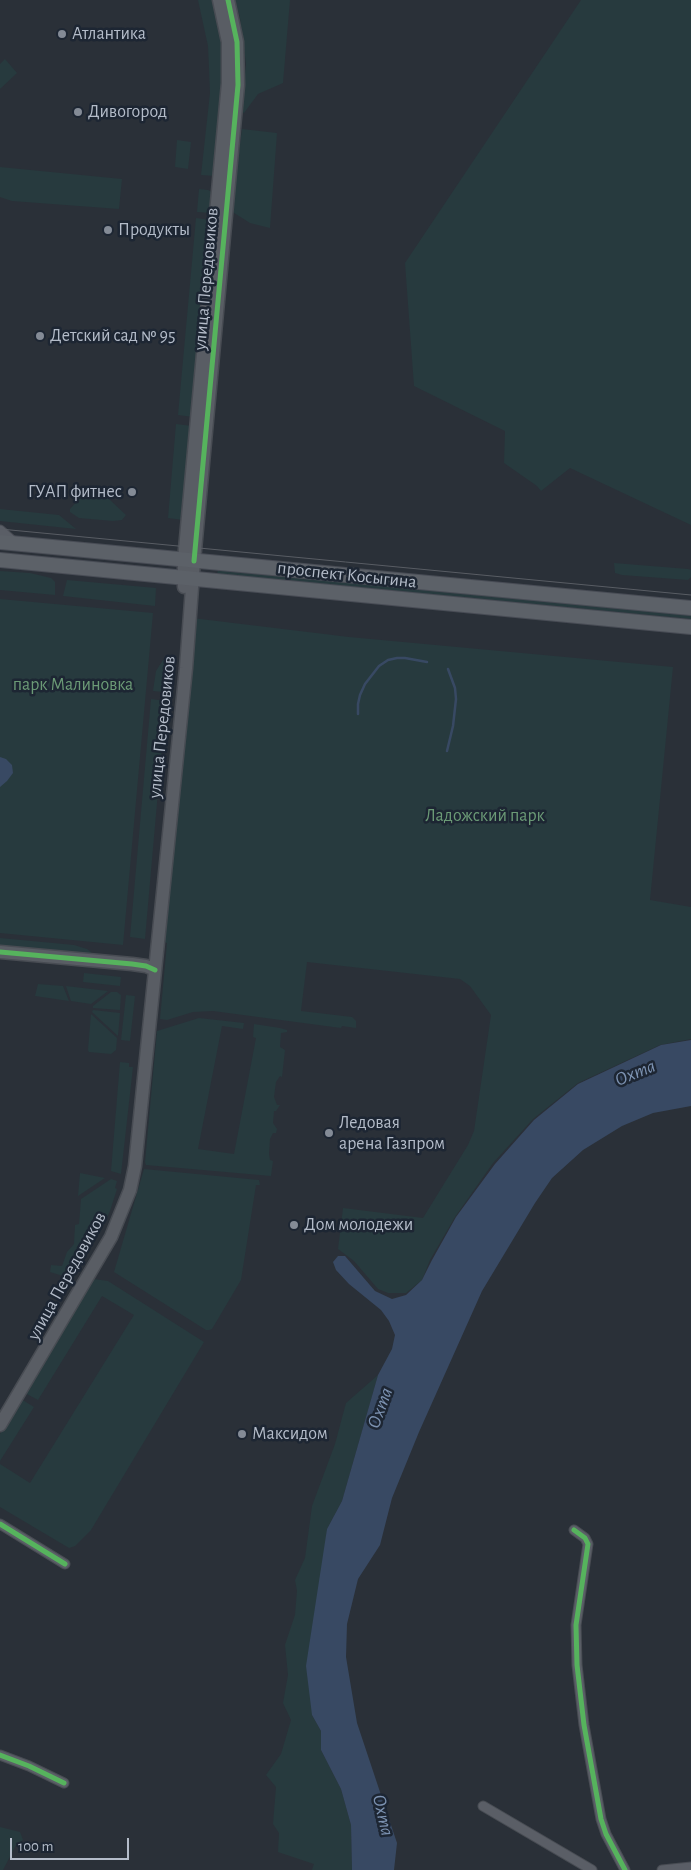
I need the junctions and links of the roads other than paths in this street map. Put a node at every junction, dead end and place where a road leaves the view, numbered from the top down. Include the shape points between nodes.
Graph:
1 (219, 0) edge
2 (228, 0) edge
3 (0, 530) edge
4 (0, 542) edge
5 (16, 544) junction
6 (0, 560) edge
7 (189, 560) junction
8 (188, 578) junction
9 (691, 608) edge
10 (691, 626) edge
11 (0, 952) edge
12 (0, 960) edge
13 (149, 970) junction
14 (0, 1409) edge
15 (0, 1424) edge
16 (0, 1524) edge
17 (574, 1530) dead end
18 (65, 1564) dead end
19 (0, 1755) edge
20 (64, 1783) dead end
21 (483, 1806) dead end
22 (691, 1867) edge
23 (592, 1870) edge
24 (625, 1870) edge
25 (662, 1870) edge

1 - 7 street, улица Передовиков via 228,42 228,83
2 - 7 street, улица Передовиков via 237,42 238,84
3 - 5 street
4 - 5 main road, проспект Косыгина
5 - 7 main road, проспект Косыгина
6 - 8 main road, проспект Косыгина
7 - 8 street, улица Передовиков
7 - 9 main road, проспект Косыгина
8 - 10 main road, проспект Косыгина
8 - 13 street, улица Передовиков via 186,668
11 - 13 street
12 - 13 street
13 - 14 street, улица Передовиков via 122,1188 100,1241
13 - 15 street, улица Передовиков via 135,1166 128,1196 94,1268
16 - 18 street
17 - 24 street via 588,1544 576,1625 584,1725 601,1819
19 - 20 street
21 - 23 street
22 - 25 street

